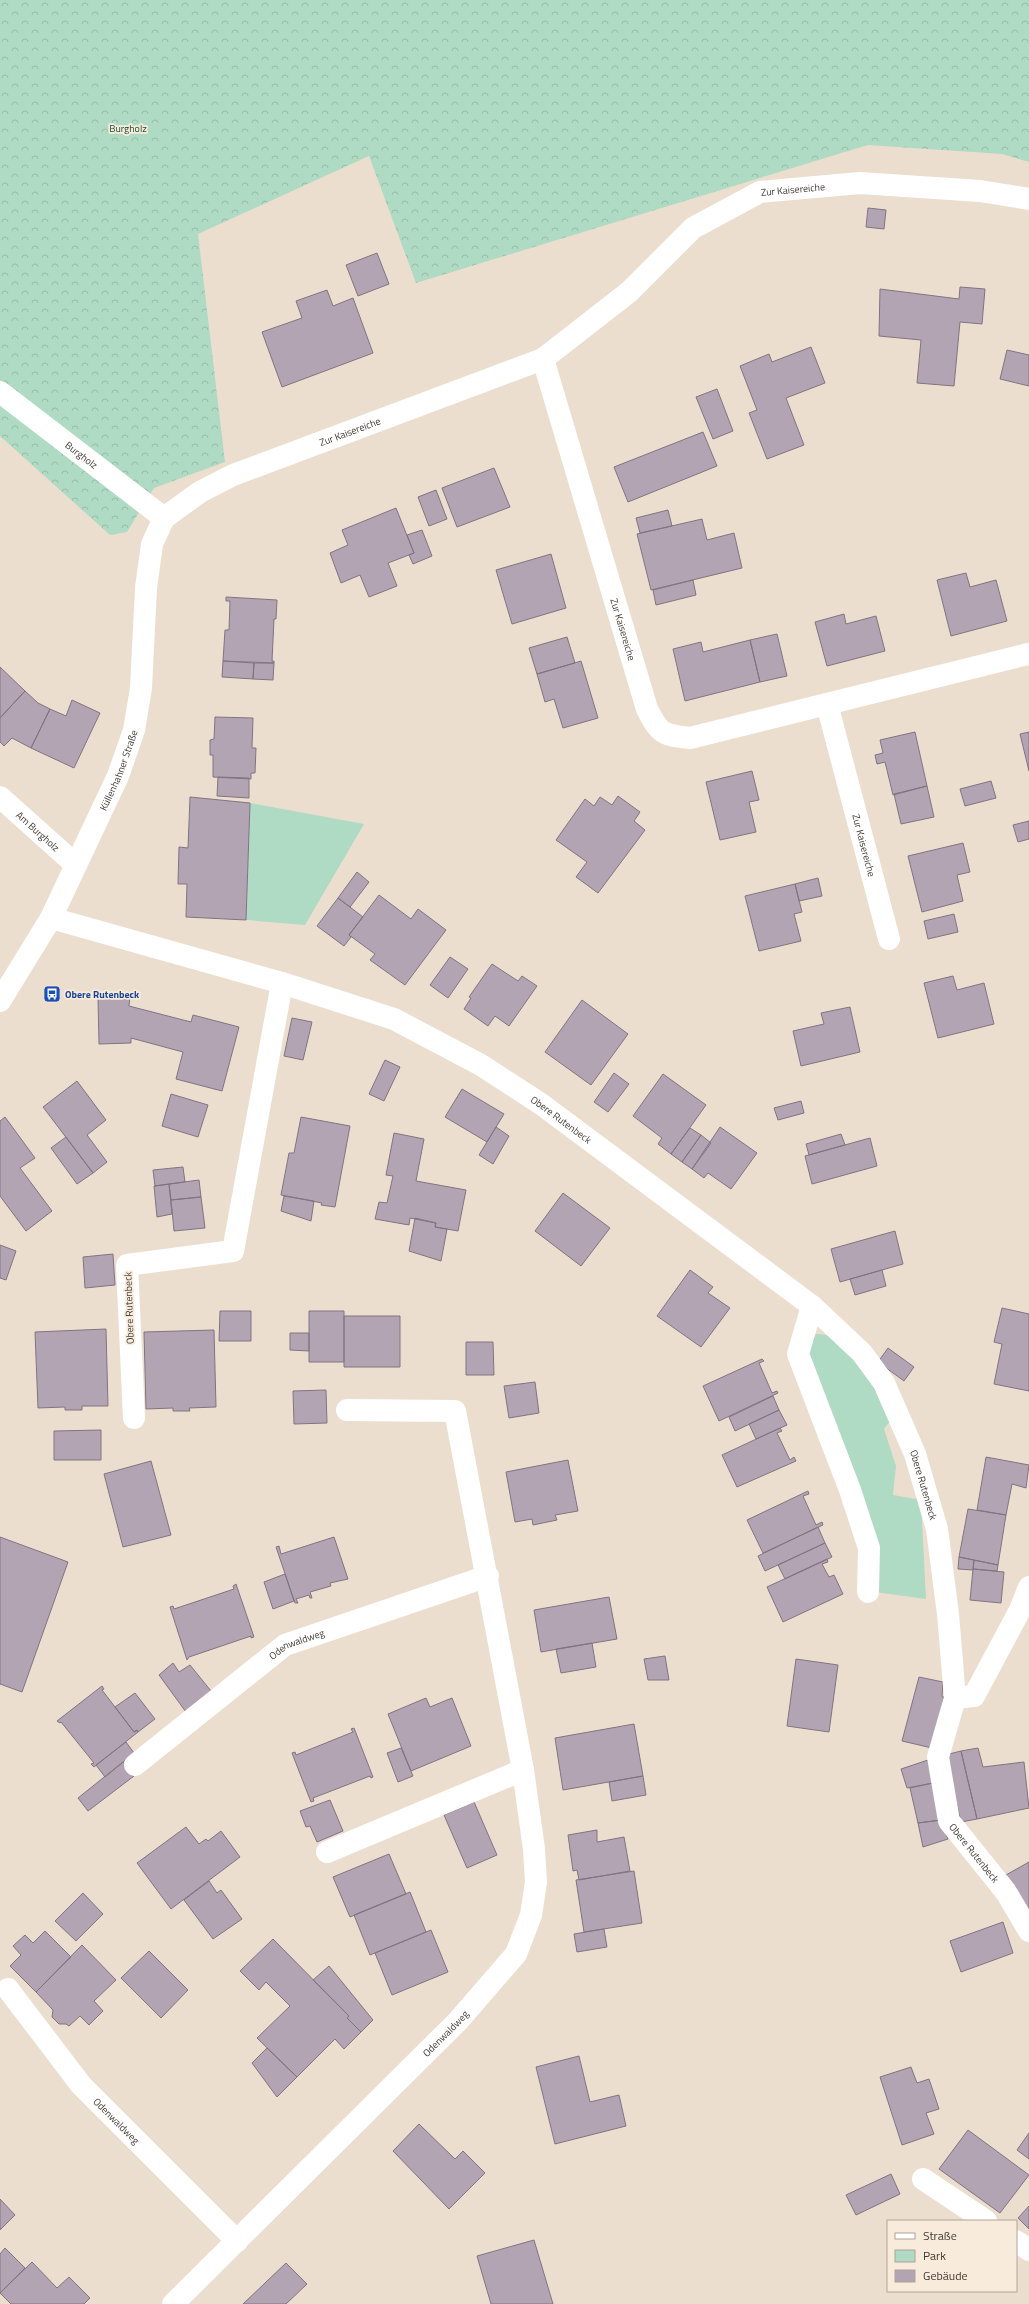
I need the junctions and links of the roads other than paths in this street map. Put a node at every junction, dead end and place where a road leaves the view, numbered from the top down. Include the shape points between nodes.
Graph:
1 (1029, 199) edge
2 (543, 359) junction
3 (0, 392) edge
4 (164, 518) junction
5 (1028, 654) edge
6 (827, 704) junction
7 (0, 797) edge
8 (76, 865) junction
9 (51, 918) junction
10 (889, 939) dead end
11 (282, 983) junction
12 (0, 1001) edge
13 (812, 1306) junction
14 (347, 1410) dead end
15 (134, 1418) dead end
16 (488, 1576) junction
17 (1029, 1587) edge
18 (868, 1592) dead end
19 (955, 1698) junction
20 (135, 1765) dead end
21 (523, 1770) junction
22 (327, 1852) dead end
23 (1029, 1931) edge
24 (8, 1989) dead end
25 (923, 2179) dead end
26 (984, 2220) edge
27 (237, 2241) junction
28 (1017, 2242) edge
29 (1029, 2250) edge
30 (173, 2304) edge

1 - 2 street, Zur Kaisereiche via 980,191 860,183 760,192 693,228 629,292
2 - 4 street, Zur Kaisereiche via 233,475 200,492
2 - 6 street, Zur Kaisereiche via 647,709 657,729 670,736 690,738
3 - 4 street, Burgholz
4 - 8 street, Küllenhahner Straße via 152,544 146,588 141,688 134,730 118,776
5 - 6 street, Zur Kaisereiche
6 - 10 street, Zur Kaisereiche
7 - 8 street, Am Burgholz
8 - 9 street, Küllenhahner Straße
9 - 11 street, Obere Rutenbeck
9 - 12 street, Küllenhahner Straße
11 - 13 street, Obere Rutenbeck via 394,1019 481,1065 541,1104
11 - 15 street, Obere Rutenbeck via 233,1251 127,1265
13 - 18 street via 798,1354 850,1490 869,1548
13 - 19 street, Obere Rutenbeck via 862,1353 884,1383 915,1454 937,1529
14 - 16 street, Odenwaldweg via 456,1410
16 - 20 street, Odenwaldweg via 285,1645
16 - 21 street, Odenwaldweg
17 - 19 street via 1020,1610 974,1696
19 - 23 street, Obere Rutenbeck via 938,1757 950,1821 1006,1892
21 - 22 street
21 - 27 street, Odenwaldweg via 536,1882 531,1915 516,1954 458,2021
24 - 27 street, Odenwaldweg via 81,2085
25 - 26 street
27 - 30 street, Odenwaldweg
28 - 29 street

